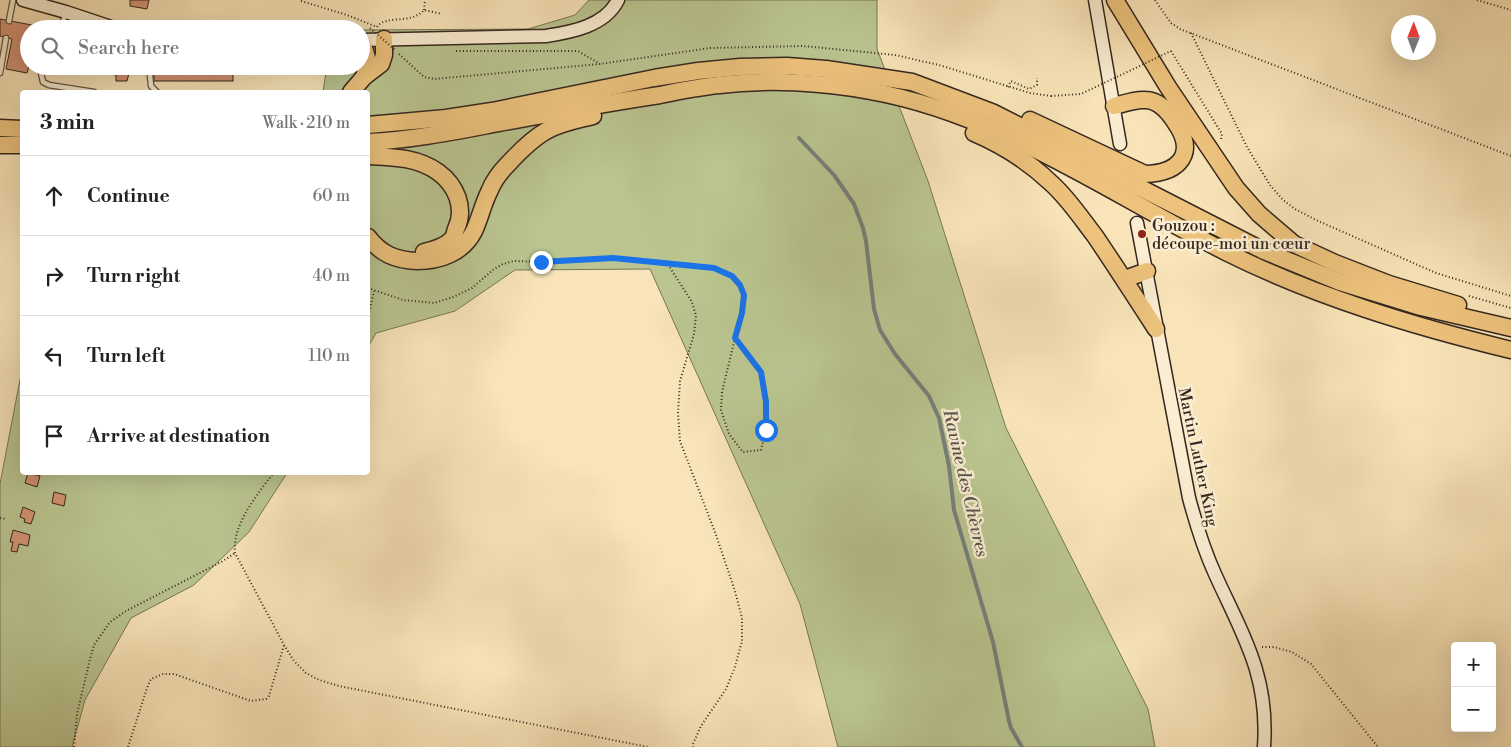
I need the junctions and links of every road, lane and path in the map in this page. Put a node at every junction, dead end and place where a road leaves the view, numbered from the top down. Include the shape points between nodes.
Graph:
1 (13, 0) edge
2 (23, 0) edge
3 (425, 0) edge
4 (618, 0) edge
5 (1090, 0) edge
6 (1095, 0) edge
7 (1115, 0) edge
8 (1156, 0) edge
9 (1477, 0) edge
10 (301, 1) edge
11 (67, 6) edge
12 (424, 10) junction
13 (1511, 10) edge
14 (442, 14) dead end
15 (63, 20) edge
16 (97, 20) edge
17 (356, 20) edge
18 (9, 21) dead end
19 (1098, 21) junction
20 (370, 29) edge
21 (1190, 33) junction
22 (380, 35) junction
23 (370, 36) edge
24 (6, 38) dead end
25 (442, 39) junction
26 (370, 41) edge
27 (1159, 54) dead end
28 (1164, 62) dead end
29 (600, 64) junction
30 (0, 73) edge
31 (370, 73) edge
32 (41, 75) edge
33 (149, 75) edge
34 (365, 75) edge
35 (367, 75) edge
36 (364, 78) junction
37 (1037, 78) dead end
38 (912, 82) junction
39 (800, 83) junction
40 (721, 85) junction
41 (1008, 87) junction
42 (81, 90) edge
43 (155, 90) edge
44 (353, 90) edge
45 (1114, 106) junction
46 (370, 125) edge
47 (0, 128) edge
48 (20, 129) edge
49 (370, 142) edge
50 (1221, 142) dead end
51 (1120, 144) dead end
52 (0, 145) edge
53 (20, 145) edge
54 (370, 156) edge
55 (1511, 156) edge
56 (1138, 223) dead end
57 (370, 239) edge
58 (370, 240) edge
59 (667, 264) junction
60 (1147, 270) junction
61 (1124, 279) junction
62 (370, 289) edge
63 (374, 291) junction
64 (1461, 294) dead end
65 (1511, 296) edge
66 (1511, 308) edge
67 (370, 310) edge
68 (1511, 317) edge
69 (1511, 328) edge
70 (1156, 329) junction
71 (735, 338) junction
72 (1511, 350) edge
73 (272, 475) edge
74 (0, 518) edge
75 (6, 519) dead end
76 (235, 553) junction
77 (284, 645) junction
78 (1248, 646) junction
79 (693, 746) edge
80 (74, 747) edge
81 (128, 747) edge
82 (648, 747) edge
83 (689, 747) edge
84 (1264, 747) edge
85 (1378, 747) edge

1 - 18 lane
2 - 11 street
3 - 12 path
4 - 25 street via 598,22 571,32 546,36
5 - 19 street
6 - 19 street
7 - 68 highway via 1168,87 1236,188 1259,214 1294,244 1389,284
8 - 21 path via 1171,23
9 - 13 path
10 - 17 path via 347,14
11 - 15 lane
11 - 16 street
12 - 14 path
12 - 22 path via 408,19 380,23
19 - 45 street
20 - 22 path
21 - 55 path
21 - 65 path via 1247,147 1283,200 1316,220 1436,273
22 - 23 street
22 - 25 street
22 - 31 highway via 384,55
24 - 30 lane
25 - 29 path via 457,52 578,51
26 - 29 path, bridge via 424,77 434,79
27 - 28 path
29 - 41 path via 710,48 803,46 895,55
32 - 42 lane via 43,82 49,85
33 - 43 lane
34 - 36 highway
35 - 36 highway
36 - 44 highway
37 - 41 path via 1037,85 1029,89 1011,81
38 - 45 highway via 939,86 985,100 1145,174 1163,172 1177,165 1184,153 1183,133 1167,111 1155,102 1145,100
38 - 46 highway via 826,69 740,67 654,78 492,111
38 - 69 highway via 994,113 1262,250 1340,282 1422,307
39 - 40 highway
39 - 61 highway via 910,108 993,142 1052,183 1079,214
39 - 72 highway via 870,91 960,115 1046,155 1225,252 1275,275 1363,308
40 - 49 highway via 442,134
40 - 58 highway via 693,96 572,121 545,131 508,164 489,190 473,232 452,254 430,261 407,260 384,254
41 - 50 path, bridge via 1051,96 1081,94 1171,51 1222,134
45 - 51 street
47 - 48 highway
52 - 53 highway
54 - 57 highway via 419,162 438,172 457,193 461,208 460,221 452,239 437,249 416,253 394,250
56 - 60 street, Martin Luther King
59 - 63 path via 613,258 514,261 494,269 472,288 434,303 402,300
59 - 71 path via 714,268 732,276 744,295
59 - 79 path via 692,302 696,316 680,381 680,441 716,535 742,618 742,641 735,667
60 - 61 highway
60 - 70 street, Martin Luther King
61 - 70 highway
62 - 63 path
63 - 67 path
64 - 66 path
70 - 78 street, Martin Luther King via 1196,526
71 - 71 path via 721,410 729,434 743,452 761,450 766,430 761,372
73 - 76 path via 246,514 236,536
74 - 75 path
76 - 77 path
76 - 80 path via 110,622 94,645 77,714
77 - 81 path via 266,699 251,701 174,674 151,679
77 - 82 path via 306,673 326,682
78 - 84 street, Martin Luther King via 1262,692
78 - 85 path via 1274,647 1292,652 1311,664
79 - 83 path

